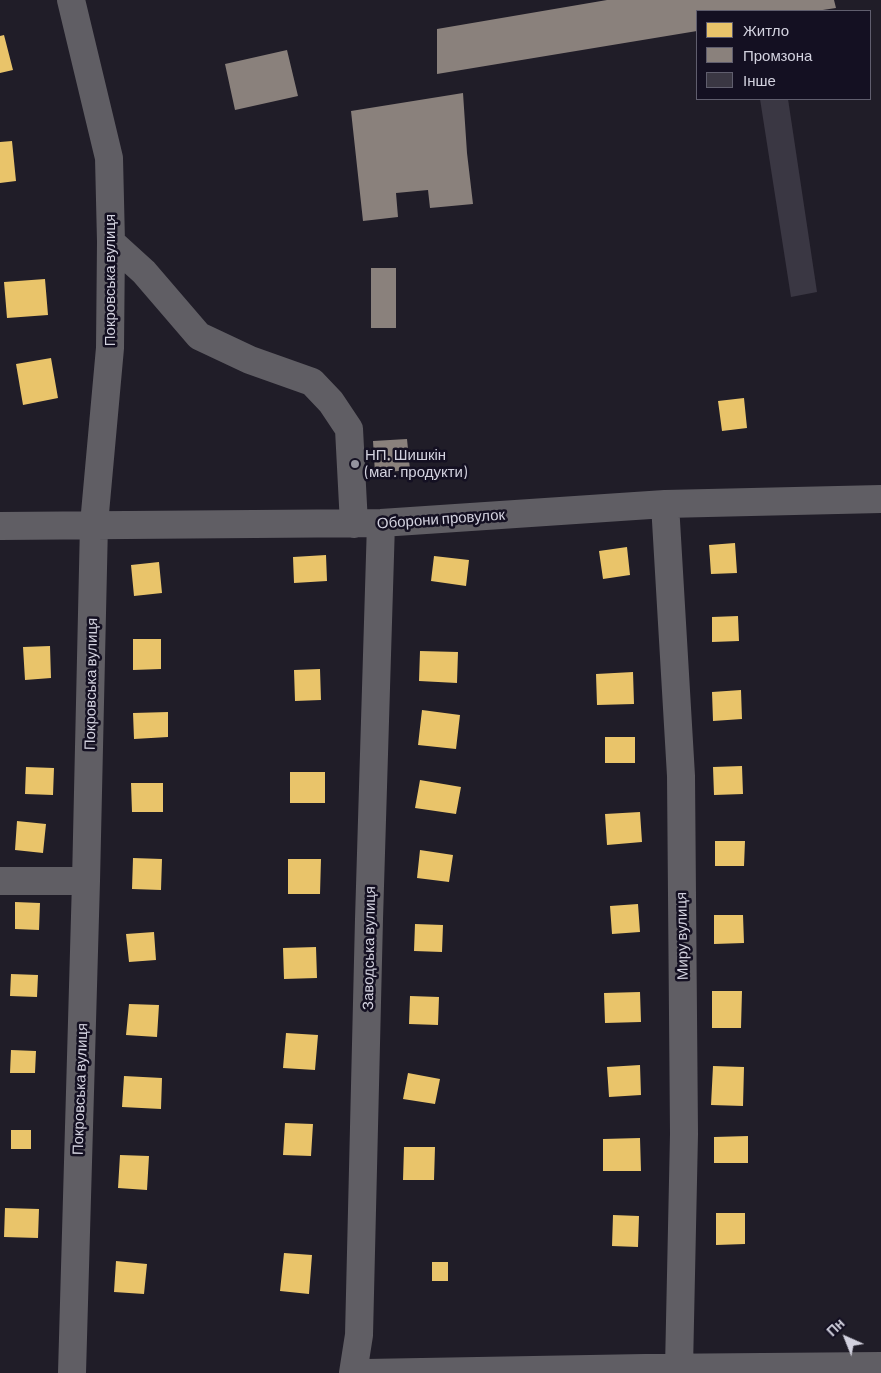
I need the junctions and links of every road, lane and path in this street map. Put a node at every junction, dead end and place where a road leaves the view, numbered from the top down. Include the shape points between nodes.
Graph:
1 (71, 0) edge
2 (111, 242) junction
3 (881, 499) edge
4 (665, 504) junction
5 (381, 523) junction
6 (94, 524) junction
7 (354, 524) junction
8 (0, 526) edge
9 (0, 880) edge
10 (86, 881) junction
11 (881, 1366) edge
12 (679, 1368) junction
13 (645, 1370) edge
14 (72, 1373) edge
15 (353, 1373) edge
16 (366, 1373) edge

1 - 2 street, Покровська вулиця via 109,158
2 - 6 street, Покровська вулиця via 110,348
2 - 7 street via 144,272 199,336 250,360 312,382 332,402 349,429
3 - 4 street, Оборони провулок
4 - 5 street, Оборони провулок
4 - 12 street, Миру вулиця via 681,776 684,1134
5 - 7 street, Оборони провулок
5 - 15 street, Заводська вулиця via 360,1335
6 - 7 street, Оборони провулок
6 - 8 street, Оборони провулок
6 - 10 street, Покровська вулиця
9 - 10 street
10 - 14 street, Покровська вулиця
11 - 12 street
12 - 13 street
13 - 16 street

